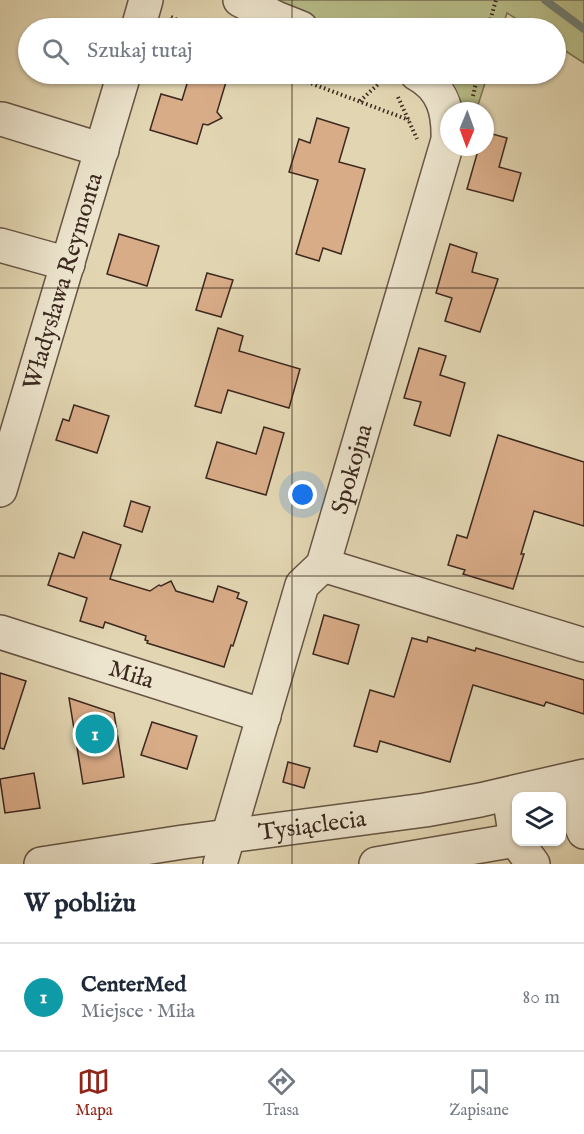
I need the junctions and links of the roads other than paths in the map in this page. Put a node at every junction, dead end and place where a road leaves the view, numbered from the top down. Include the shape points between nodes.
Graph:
1 (146, 0) edge
2 (240, 0) edge
3 (141, 18) edge
4 (276, 18) edge
5 (121, 84) edge
6 (431, 84) edge
7 (0, 119) edge
8 (102, 150) junction
9 (0, 245) edge
10 (68, 264) junction
11 (0, 490) edge
12 (323, 565) junction
13 (0, 632) edge
14 (584, 645) edge
15 (264, 716) junction
16 (573, 779) edge
17 (509, 794) junction
18 (512, 812) edge
19 (364, 818) junction
20 (584, 831) edge
21 (512, 842) edge
22 (520, 846) edge
23 (224, 850) edge
24 (40, 864) edge
25 (371, 864) edge
26 (376, 864) edge
27 (533, 864) edge

1 - 3 street
2 - 4 street
5 - 8 street, Władysława Reymonta
6 - 12 street, Spokojna via 444,103 448,140
7 - 8 street
8 - 10 street, Władysława Reymonta
9 - 10 street
10 - 11 street, Władysława Reymonta
12 - 14 street
12 - 15 street, Spokojna via 302,585
13 - 15 street, Miła
15 - 23 street, Spokojna
16 - 17 street, Tysiąclecia
16 - 20 street
17 - 18 street
17 - 19 street, Tysiąclecia
19 - 23 street, Tysiąclecia
19 - 25 street
21 - 26 street
22 - 27 street
23 - 24 street, Tysiąclecia

